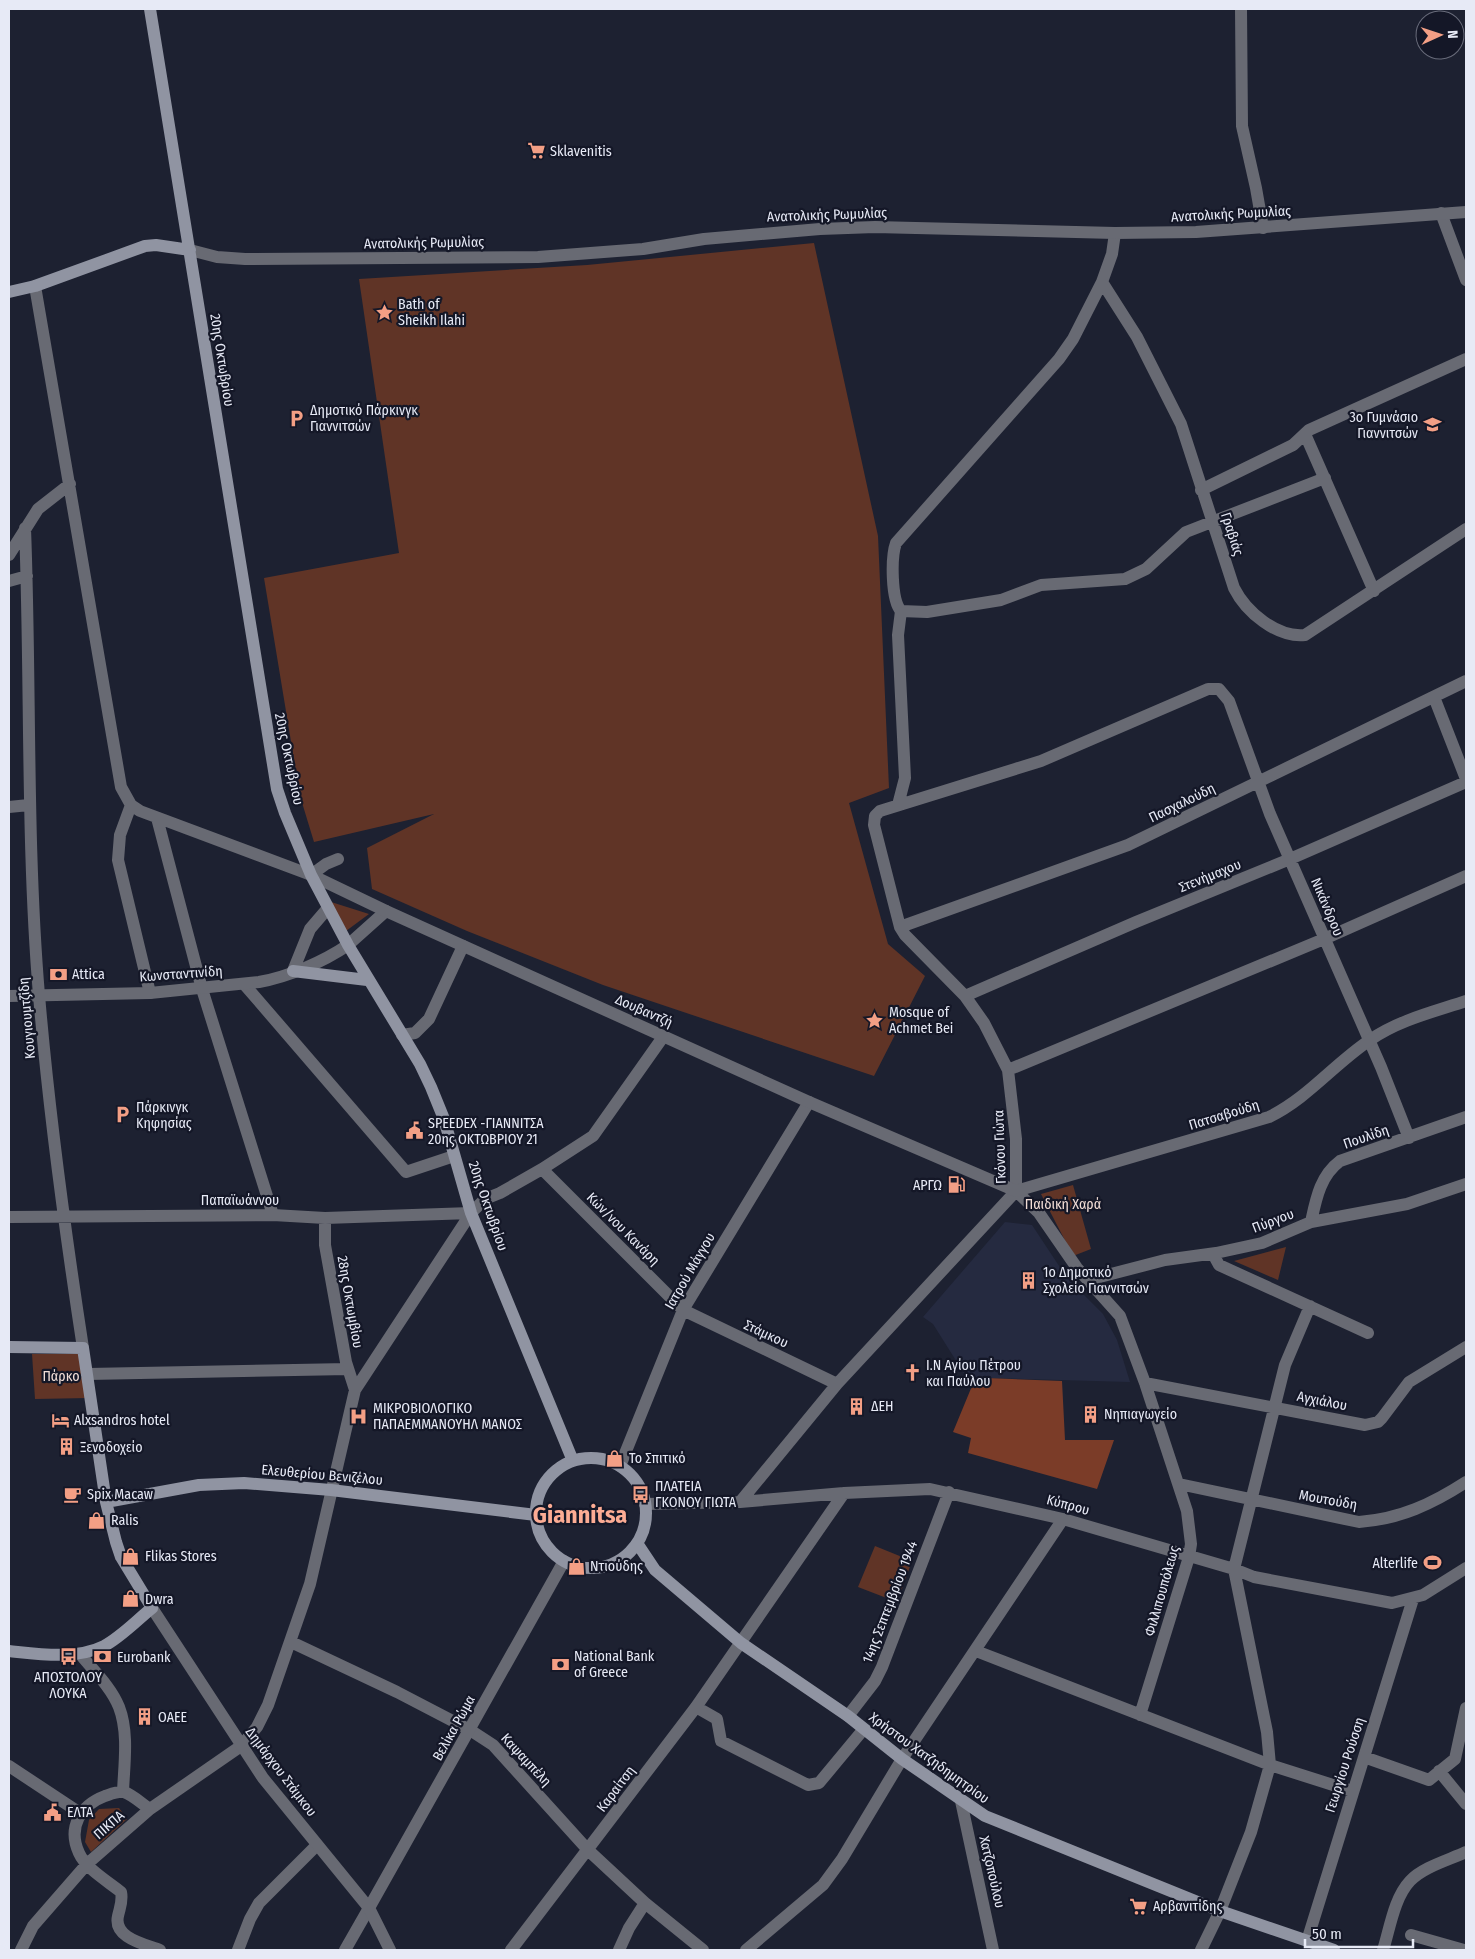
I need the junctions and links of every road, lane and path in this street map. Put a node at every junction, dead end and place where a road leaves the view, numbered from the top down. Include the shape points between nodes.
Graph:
1 (150, 9) edge
2 (1241, 9) edge
3 (1466, 212) edge
4 (1441, 214) junction
5 (1263, 228) junction
6 (1115, 234) junction
7 (190, 250) junction
8 (1466, 280) edge
9 (1102, 282) junction
10 (35, 286) junction
11 (9, 292) edge
12 (1466, 359) edge
13 (1305, 434) junction
14 (1325, 478) junction
15 (70, 484) junction
16 (1201, 490) junction
17 (1213, 523) junction
18 (25, 528) junction
19 (1466, 530) edge
20 (9, 555) edge
21 (27, 576) junction
22 (9, 581) edge
23 (1374, 591) junction
24 (901, 611) junction
25 (1466, 681) edge
26 (1434, 698) junction
27 (1466, 780) edge
28 (1259, 783) junction
29 (29, 805) junction
30 (130, 805) junction
31 (898, 805) junction
32 (9, 807) edge
33 (157, 818) junction
34 (338, 859) dead end
35 (1290, 859) junction
36 (311, 875) junction
37 (1466, 876) edge
38 (328, 908) junction
39 (386, 912) junction
40 (900, 928) junction
41 (1324, 939) junction
42 (348, 946) junction
43 (463, 946) junction
44 (293, 971) junction
45 (367, 980) junction
46 (244, 984) junction
47 (202, 989) junction
48 (150, 992) junction
49 (39, 994) junction
50 (9, 996) edge
51 (965, 996) junction
52 (1466, 1001) edge
53 (402, 1036) junction
54 (663, 1037) junction
55 (1369, 1040) junction
56 (1008, 1070) junction
57 (809, 1102) junction
58 (1466, 1117) edge
59 (1409, 1138) junction
60 (454, 1156) junction
61 (542, 1169) junction
62 (1466, 1184) edge
63 (1016, 1191) junction
64 (471, 1213) junction
65 (273, 1214) junction
66 (63, 1216) junction
67 (9, 1217) edge
68 (326, 1218) junction
69 (1311, 1222) junction
70 (1214, 1254) junction
71 (1088, 1280) junction
72 (1310, 1306) junction
73 (683, 1310) junction
74 (1368, 1333) dead end
75 (9, 1347) edge
76 (1466, 1347) edge
77 (84, 1348) junction
78 (348, 1369) junction
79 (88, 1374) junction
80 (1146, 1383) junction
81 (837, 1384) junction
82 (355, 1390) junction
83 (1274, 1407) junction
84 (573, 1461) junction
85 (620, 1466) junction
86 (1466, 1482) edge
87 (1179, 1484) junction
88 (331, 1490) junction
89 (950, 1492) junction
90 (844, 1493) junction
91 (1250, 1501) junction
92 (106, 1502) junction
93 (740, 1502) junction
94 (645, 1504) junction
95 (536, 1515) junction
96 (1063, 1519) junction
97 (637, 1543) junction
98 (1189, 1557) junction
99 (564, 1561) junction
100 (1466, 1568) edge
101 (1234, 1569) junction
102 (1413, 1599) junction
103 (152, 1608) junction
104 (291, 1642) junction
105 (741, 1643) junction
106 (9, 1651) edge
107 (976, 1651) junction
108 (80, 1654) junction
109 (696, 1707) junction
110 (1466, 1708) edge
111 (1140, 1715) junction
112 (848, 1716) junction
113 (470, 1730) junction
114 (863, 1730) junction
115 (241, 1746) junction
116 (1364, 1758) junction
117 (902, 1759) junction
118 (1270, 1765) junction
119 (9, 1766) edge
120 (1439, 1771) junction
121 (1352, 1791) junction
122 (123, 1792) junction
123 (961, 1801) junction
124 (1466, 1804) edge
125 (150, 1809) junction
126 (80, 1813) junction
127 (318, 1845) junction
128 (588, 1850) junction
129 (1466, 1852) edge
130 (87, 1864) junction
131 (645, 1903) junction
132 (369, 1908) junction
133 (1220, 1911) junction
134 (1411, 1935) dead end
135 (1307, 1941) junction
136 (21, 1950) edge
137 (160, 1950) edge
138 (238, 1950) edge
139 (346, 1950) edge
140 (390, 1950) edge
141 (511, 1950) edge
142 (619, 1950) edge
143 (703, 1950) edge
144 (746, 1950) edge
145 (993, 1950) edge
146 (1201, 1950) edge
147 (1334, 1950) edge
148 (1383, 1950) edge
149 (1464, 1950) edge

1 - 7 main road, 20ης Οκτωβρίου
2 - 5 street via 1242,126
3 - 4 street, Ανατολικής Ρωμυλίας
4 - 5 street, Ανατολικής Ρωμυλίας
4 - 8 street
5 - 6 street, Ανατολικής Ρωμυλίας
6 - 7 street, Ανατολικής Ρωμυλίας via 875,227 820,229 538,257 245,259 217,257
6 - 9 street
7 - 10 main road via 145,246
7 - 36 main road, 20ης Οκτωβρίου via 272,762 284,813
9 - 16 street, Γραβιάς via 1137,337 1171,402 1188,442
9 - 24 street via 1059,359 896,543 893,554 895,603
10 - 11 main road
10 - 15 street
12 - 13 street
13 - 14 street
13 - 16 street via 1293,445
14 - 17 street
14 - 23 street
15 - 18 street via 38,509
15 - 30 street via 121,787
16 - 17 street, Γραβιάς
17 - 23 street, Γραβιάς via 1240,599 1286,634 1305,635 1316,630
17 - 24 street via 1179,536 1146,569 1125,579 1041,585 1001,600 927,612
18 - 20 street
18 - 21 street, Κουγιουμτζίδη
19 - 23 street, Γραβιάς
21 - 22 street
21 - 29 street, Κουγιουμτζίδη
24 - 31 street via 898,635 905,778
25 - 26 street, Πασχαλούδη
26 - 27 street
26 - 28 street, Πασχαλούδη
27 - 35 street, Στενήμαχου
28 - 31 street, Νικάνδρου via 1229,700 1220,689 1208,689 1041,761
28 - 35 street, Νικάνδρου
28 - 40 street, Πασχαλούδη via 1128,845
29 - 32 street
29 - 49 street, Κουγιουμτζίδη
30 - 33 street, Δουβαντζή
30 - 48 street via 120,835 118,860
31 - 40 street, Γκόνου Γιώτα via 880,811 874,824
33 - 36 street, Δουβαντζή
33 - 47 street
34 - 36 street
35 - 41 street, Νικάνδρου
35 - 51 street, Στενήμαχου
36 - 38 main road, 20ης Οκτωβρίου
36 - 39 street, Δουβαντζή
37 - 41 street
38 - 42 main road, 20ης Οκτωβρίου
38 - 44 street via 310,929
39 - 42 street, Κωνσταντινίδη
39 - 43 street, Δουβαντζή
40 - 51 street, Γκόνου Γιώτα
41 - 55 street, Νικάνδρου
41 - 56 street
42 - 44 street, Κωνσταντινίδη via 325,960
42 - 45 main road, 20ης Οκτωβρίου
43 - 53 street via 429,1019 415,1033
43 - 54 street, Δουβαντζή
44 - 45 main road
44 - 46 street, Κωνσταντινίδη via 277,979
45 - 53 main road, 20ης Οκτωβρίου
46 - 47 street, Κωνσταντινίδη
46 - 60 street via 406,1172
47 - 48 street, Κωνσταντινίδη
47 - 65 street
48 - 49 street, Κωνσταντινίδη
49 - 50 street, Κωνσταντινίδη
49 - 66 street, Κουγιουμτζίδη
51 - 56 street, Γκόνου Γιώτα via 984,1023
52 - 55 street, Πατσαβούδη via 1401,1022
53 - 60 main road, 20ης Οκτωβρίου via 431,1087
54 - 57 street, Δουβαντζή
54 - 61 street via 593,1136
55 - 59 street, Νικάνδρου
55 - 63 street, Πατσαβούδη via 1297,1101 1269,1117
56 - 63 street, Γκόνου Γιώτα via 1016,1139
57 - 63 street, Δουβαντζή
57 - 73 street, Ιατρού Μάγγου
58 - 59 street, Πουλίδη
59 - 69 street, Πουλίδη via 1334,1165 1319,1188
60 - 64 main road, 20ης Οκτωβρίου
61 - 64 street via 500,1194 485,1199
61 - 73 street, Κών/νου Κανάρη
62 - 69 street, Πύργου via 1413,1202
63 - 71 street, Φιλλιπουπόλεως via 1039,1213
63 - 81 street, Γκόνου Γιώτα
64 - 68 street, Παπαϊωάννου
64 - 82 street
64 - 84 main road, 20ης Οκτωβρίου
65 - 66 street, Παπαϊωάννου
65 - 68 street, Παπαϊωάννου
66 - 67 street, Παπαϊωάννου
66 - 77 street, Κουγιουμτζίδη
68 - 78 street, 28ης Οκτωμβίου via 325,1245
69 - 70 street, Πύργου via 1262,1243
70 - 71 street, Πύργου via 1164,1260
70 - 72 street via 1219,1265
71 - 80 street, Φιλλιπουπόλεως via 1120,1316
72 - 74 street
72 - 83 street via 1290,1349
73 - 81 street, Στάμκου
73 - 85 street, Ιατρού Μάγγου
75 - 77 main road
76 - 83 street, Αγχιάλου via 1409,1382 1382,1418 1373,1424
77 - 79 main road, Κουγιουμτζίδη
78 - 79 street
78 - 82 street, 28ης Οκτωμβίου
79 - 92 main road, Κουγιουμτζίδη
80 - 83 street, Αγχιάλου
80 - 87 street, Φιλλιπουπόλεως
81 - 93 street, Γκόνου Γιώτα
82 - 88 street, ΠΙΚΠΑ
83 - 91 street
84 - 85 main road via 601,1458
84 - 95 main road via 560,1467 542,1488
85 - 94 main road via 637,1482
86 - 91 street, Μουτούδη via 1412,1512 1382,1520 1359,1522
87 - 91 street, Μουτούδη
87 - 98 street, Φιλλιπουπόλεως via 1189,1524
88 - 92 main road, Ελευθερίου Βενιζέλου via 217,1484
88 - 95 main road, Ελευθερίου Βενιζέλου
88 - 104 street, ΠΙΚΠΑ via 310,1584
89 - 90 street, Κύπρου via 913,1489
89 - 96 street, Κύπρου
89 - 112 street, 14ης Σεπτεμβρίου 1944 via 882,1667
90 - 93 street, Κύπρου
90 - 105 street, Καραίτση
91 - 101 street
92 - 103 main road, Κουγιουμτζίδη via 121,1557
93 - 94 street, Κύπρου
94 - 97 main road via 645,1525
95 - 99 main road via 544,1541
96 - 98 street, Κύπρου
96 - 107 street
97 - 99 main road via 630,1552 609,1565 584,1568
97 - 105 main road, Χρήστου Χατζηδημητρίου via 656,1570
98 - 101 street, Κύπρου
98 - 111 street, Φιλλιπουπόλεως
99 - 113 street, Βελίκα Ρώμα
100 - 102 street, Κύπρου
101 - 102 street, Κύπρου via 1254,1578 1392,1604
101 - 118 street via 1267,1732
102 - 116 street, Γεωργίου Ρούσση
103 - 108 main road via 106,1645
103 - 115 street, Δημάρχου Στάμκου
104 - 113 street, Καψαμπέλη
104 - 115 street, ΠΙΚΠΑ via 268,1705 250,1739
105 - 109 street, Καραίτση
105 - 112 main road, Χρήστου Χατζηδημητρίου
106 - 108 main road
107 - 111 street
107 - 117 street
108 - 122 street via 110,1692 122,1718
109 - 114 street via 717,1719 721,1742 808,1785 819,1783
109 - 128 street, Καραίτση
110 - 120 street via 1455,1760
111 - 118 street
112 - 114 main road, Χρήστου Χατζηδημητρίου
113 - 128 street, Καψαμπέλη via 493,1745
113 - 132 street, Βελίκα Ρώμα
114 - 117 main road, Χρήστου Χατζηδημητρίου
115 - 125 street, ΠΙΚΠΑ
115 - 127 street, Δημάρχου Στάμκου
116 - 120 street via 1429,1780
116 - 121 street, Γεωργίου Ρούσση
117 - 123 main road, Χρήστου Χατζηδημητρίου
117 - 144 street via 824,1885
118 - 121 street
118 - 133 street via 1251,1832
119 - 126 street
120 - 124 street
121 - 135 street, Γεωργίου Ρούσση
122 - 125 street
122 - 126 street via 94,1800
123 - 133 main road, Χρήστου Χατζηδημητρίου via 1008,1828
123 - 145 street, Χατζοπούλου
125 - 130 street, ΠΙΚΠΑ
126 - 130 street via 76,1841 79,1854
127 - 132 street, Δημάρχου Στάμκου
127 - 138 street via 259,1902
128 - 131 street, Καψαμπέλη
128 - 141 street, Καραίτση
129 - 148 street via 1420,1873 1410,1881 1400,1897
130 - 136 street, ΠΙΚΠΑ via 33,1926
130 - 137 street via 121,1892 118,1924 124,1934
131 - 142 street
131 - 143 street, Καψαμπέλη
132 - 139 street, Βελίκα Ρώμα
132 - 140 street, Δημάρχου Στάμκου
133 - 135 main road, Χρήστου Χατζηδημητρίου
133 - 146 street
134 - 149 street
135 - 147 main road, Χρήστου Χατζηδημητρίου

